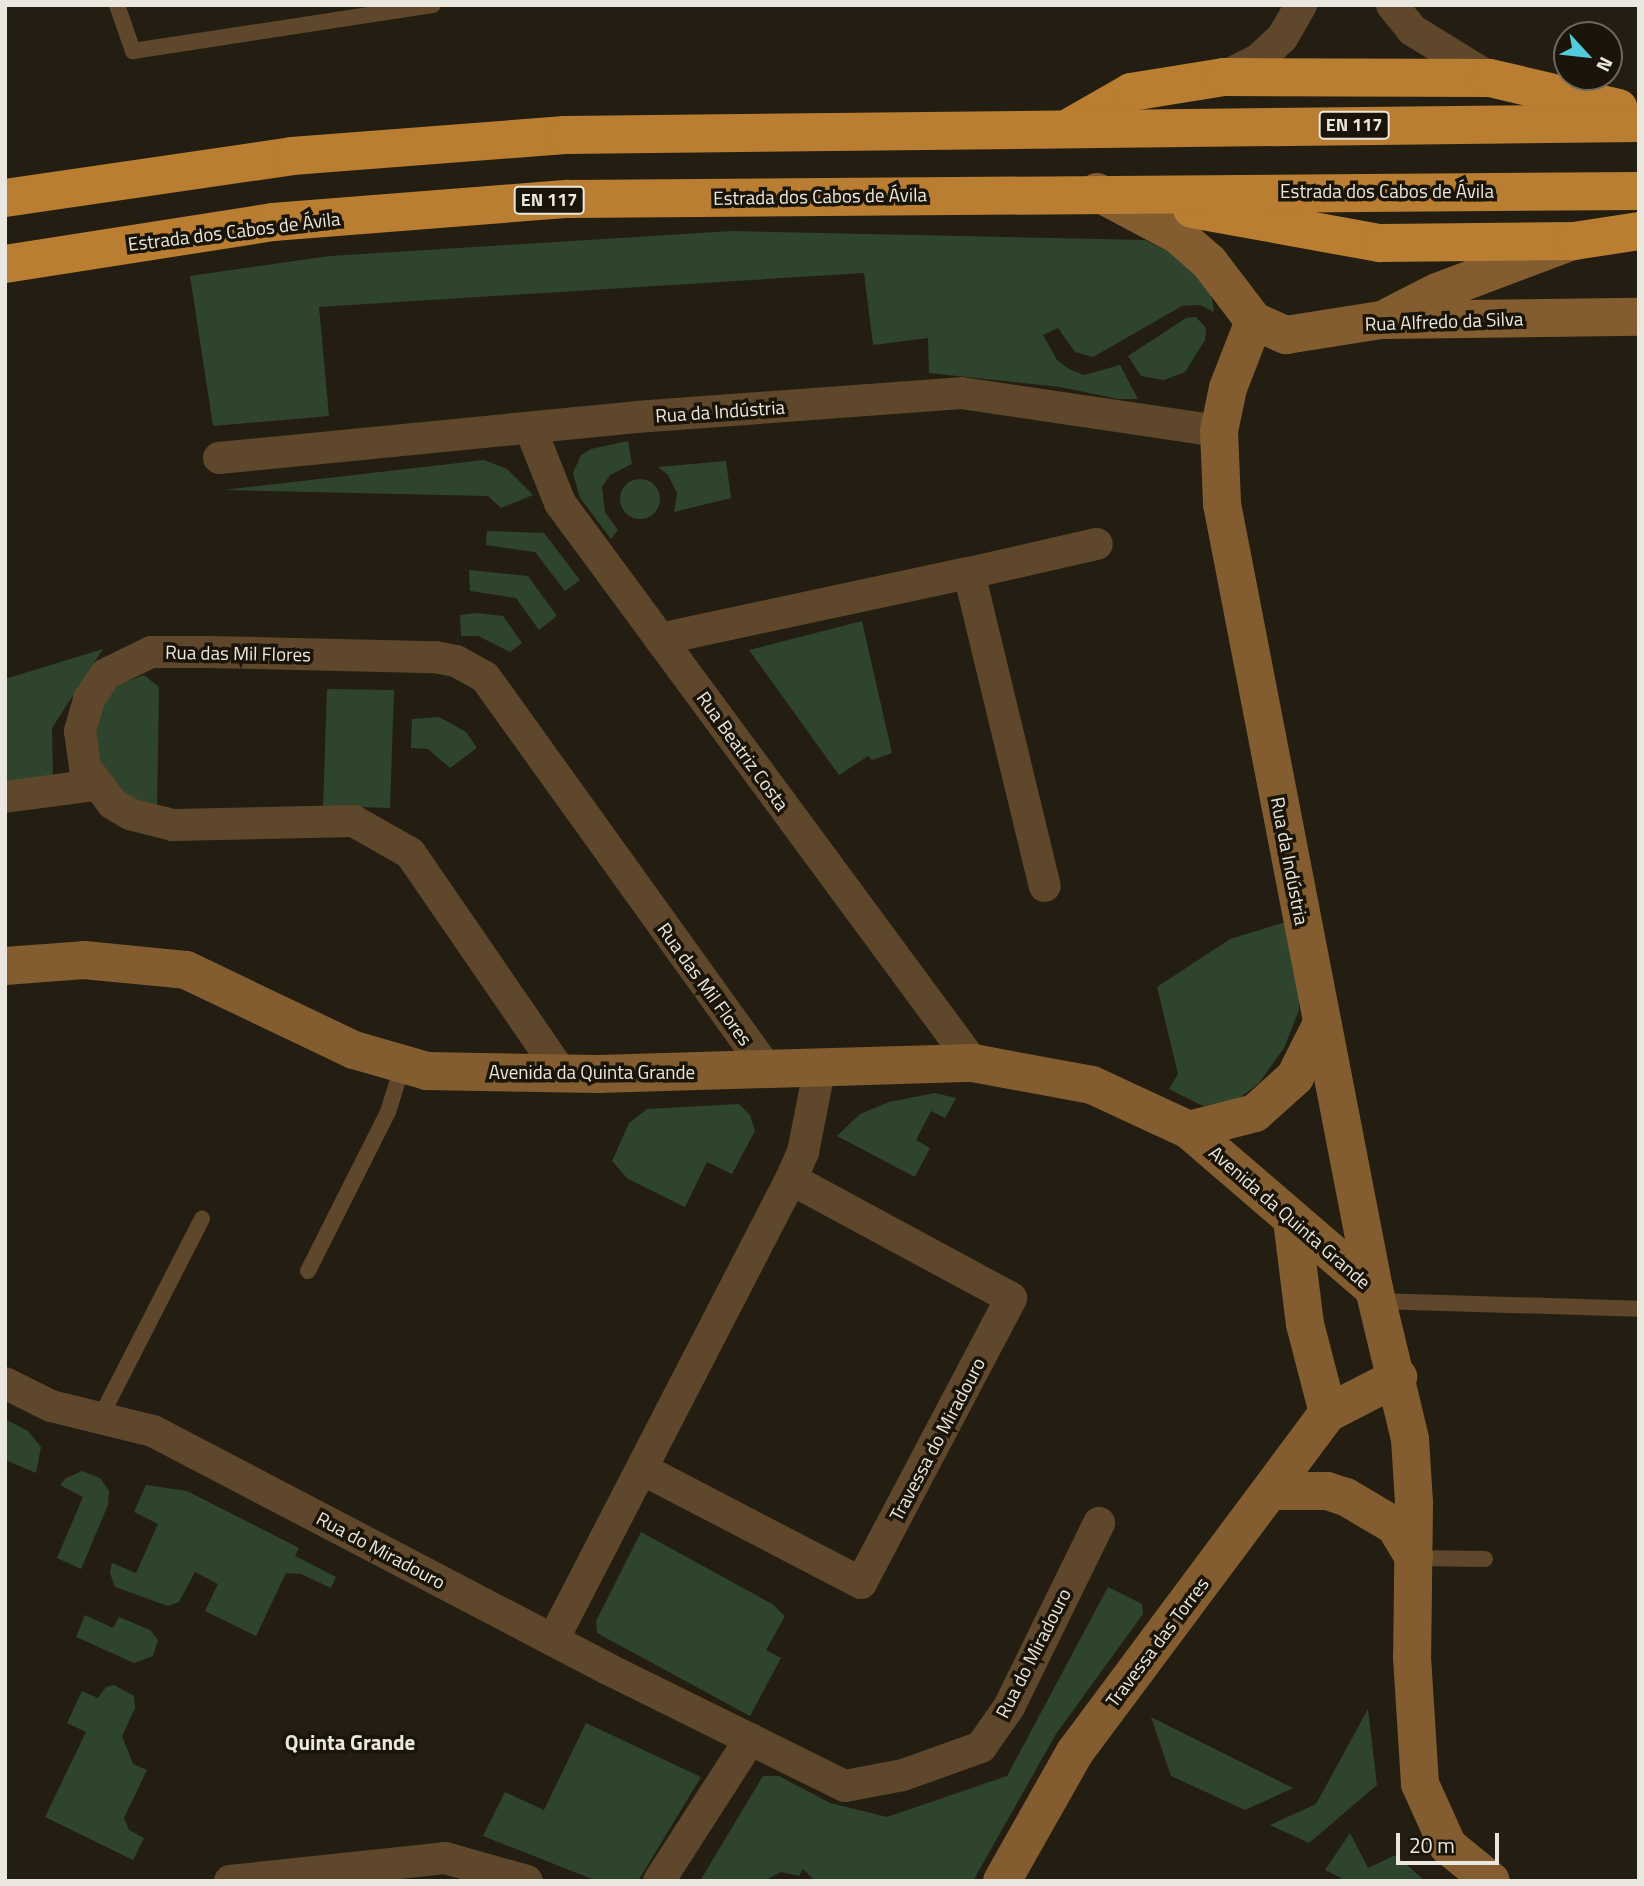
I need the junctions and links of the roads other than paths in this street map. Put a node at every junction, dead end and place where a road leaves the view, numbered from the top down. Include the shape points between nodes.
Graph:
1 (117, 5) edge
2 (432, 5) edge
3 (1301, 5) edge
4 (1392, 5) edge
5 (1224, 77) junction
6 (1490, 78) junction
7 (1639, 113) edge
8 (1639, 123) edge
9 (1068, 128) junction
10 (1639, 191) edge
11 (1097, 192) junction
12 (5, 198) edge
13 (1639, 231) edge
14 (1574, 241) junction
15 (5, 264) edge
16 (1639, 317) edge
17 (1381, 320) junction
18 (1254, 321) junction
19 (531, 430) junction
20 (1219, 431) junction
21 (219, 458) dead end
22 (1097, 544) dead end
23 (969, 573) junction
24 (660, 639) junction
25 (95, 785) junction
26 (5, 797) edge
27 (1045, 886) dead end
28 (5, 965) edge
29 (1321, 1024) junction
30 (973, 1063) junction
31 (402, 1066) junction
32 (820, 1066) junction
33 (767, 1070) junction
34 (562, 1074) junction
35 (1189, 1130) junction
36 (791, 1179) junction
37 (202, 1219) dead end
38 (1292, 1220) junction
39 (308, 1271) dead end
40 (1375, 1295) junction
41 (1639, 1309) edge
42 (1398, 1377) junction
43 (5, 1383) edge
44 (1328, 1413) junction
45 (100, 1418) junction
46 (642, 1469) junction
47 (1272, 1491) junction
48 (1099, 1523) dead end
49 (1414, 1558) junction
50 (1485, 1559) dead end
51 (553, 1640) junction
52 (750, 1739) junction
53 (230, 1881) edge
54 (527, 1881) edge
55 (659, 1881) edge
56 (1002, 1881) edge
57 (1491, 1881) edge

1 - 2 lane via 133,51
3 - 5 street via 1258,60
4 - 6 street via 1412,30
5 - 6 highway
5 - 9 highway via 1131,92
6 - 7 highway
8 - 9 highway, EN 117
9 - 12 highway, EN 117 via 565,135 292,156
10 - 11 highway, Estrada dos Cabos de Ávila / EN 117
11 - 14 highway via 1380,243
11 - 15 highway, Estrada dos Cabos de Ávila / EN 117 via 568,199 273,222
11 - 18 street via 1178,235 1209,262
13 - 14 highway
14 - 17 street via 1437,292
16 - 17 street, Rua Alfredo da Silva
17 - 18 street, Rua Alfredo da Silva via 1299,336
18 - 20 street, Rua da Indústria via 1228,388
19 - 20 street, Rua da Indústria via 636,417 961,393
19 - 21 street, Rua da Indústria
19 - 24 street, Rua Beatriz Costa via 560,503
20 - 29 street, Rua da Indústria via 1222,504
22 - 23 street
23 - 24 street
23 - 27 street
24 - 30 street, Rua Beatriz Costa
25 - 26 street
25 - 33 street, Rua das Mil Flores via 85,767 80,732 89,699 106,674 151,652 456,661 485,677
25 - 34 street, Rua das Mil Flores via 130,814 173,825 354,821 410,853
28 - 31 street, Avenida da Quinta Grande via 84,960 186,970 354,1050
29 - 35 street, Avenida da Quinta Grande via 1295,1077 1255,1113
29 - 40 street, Rua da Indústria
30 - 32 street, Avenida da Quinta Grande
30 - 35 street, Avenida da Quinta Grande via 1092,1085
31 - 34 street, Avenida da Quinta Grande
31 - 39 lane via 388,1112
32 - 33 street, Avenida da Quinta Grande
32 - 36 street via 803,1152
33 - 34 street, Avenida da Quinta Grande
35 - 38 street, Avenida da Quinta Grande
36 - 46 street
36 - 46 street, Travessa do Miradouro via 1011,1298 861,1583
37 - 45 lane
38 - 40 street, Avenida da Quinta Grande
38 - 44 street via 1305,1324
40 - 41 lane
40 - 42 street, Avenida da Quinta Grande
42 - 44 street, Travessa das Torres
42 - 49 street, Avenida da Quinta Grande via 1410,1439
43 - 45 street, Rua do Miradouro via 51,1406
44 - 47 street, Travessa das Torres
45 - 51 street, Rua do Miradouro via 153,1431
46 - 51 street
47 - 49 street via 1346,1497 1395,1526
47 - 56 street, Travessa das Torres via 1075,1752
48 - 52 street, Rua do Miradouro via 1009,1707 981,1747 903,1775 845,1787
49 - 50 lane
49 - 57 street, Avenida da Quinta Grande via 1412,1657 1420,1784 1448,1846
51 - 52 street, Rua do Miradouro
52 - 55 street
53 - 54 street via 438,1858

